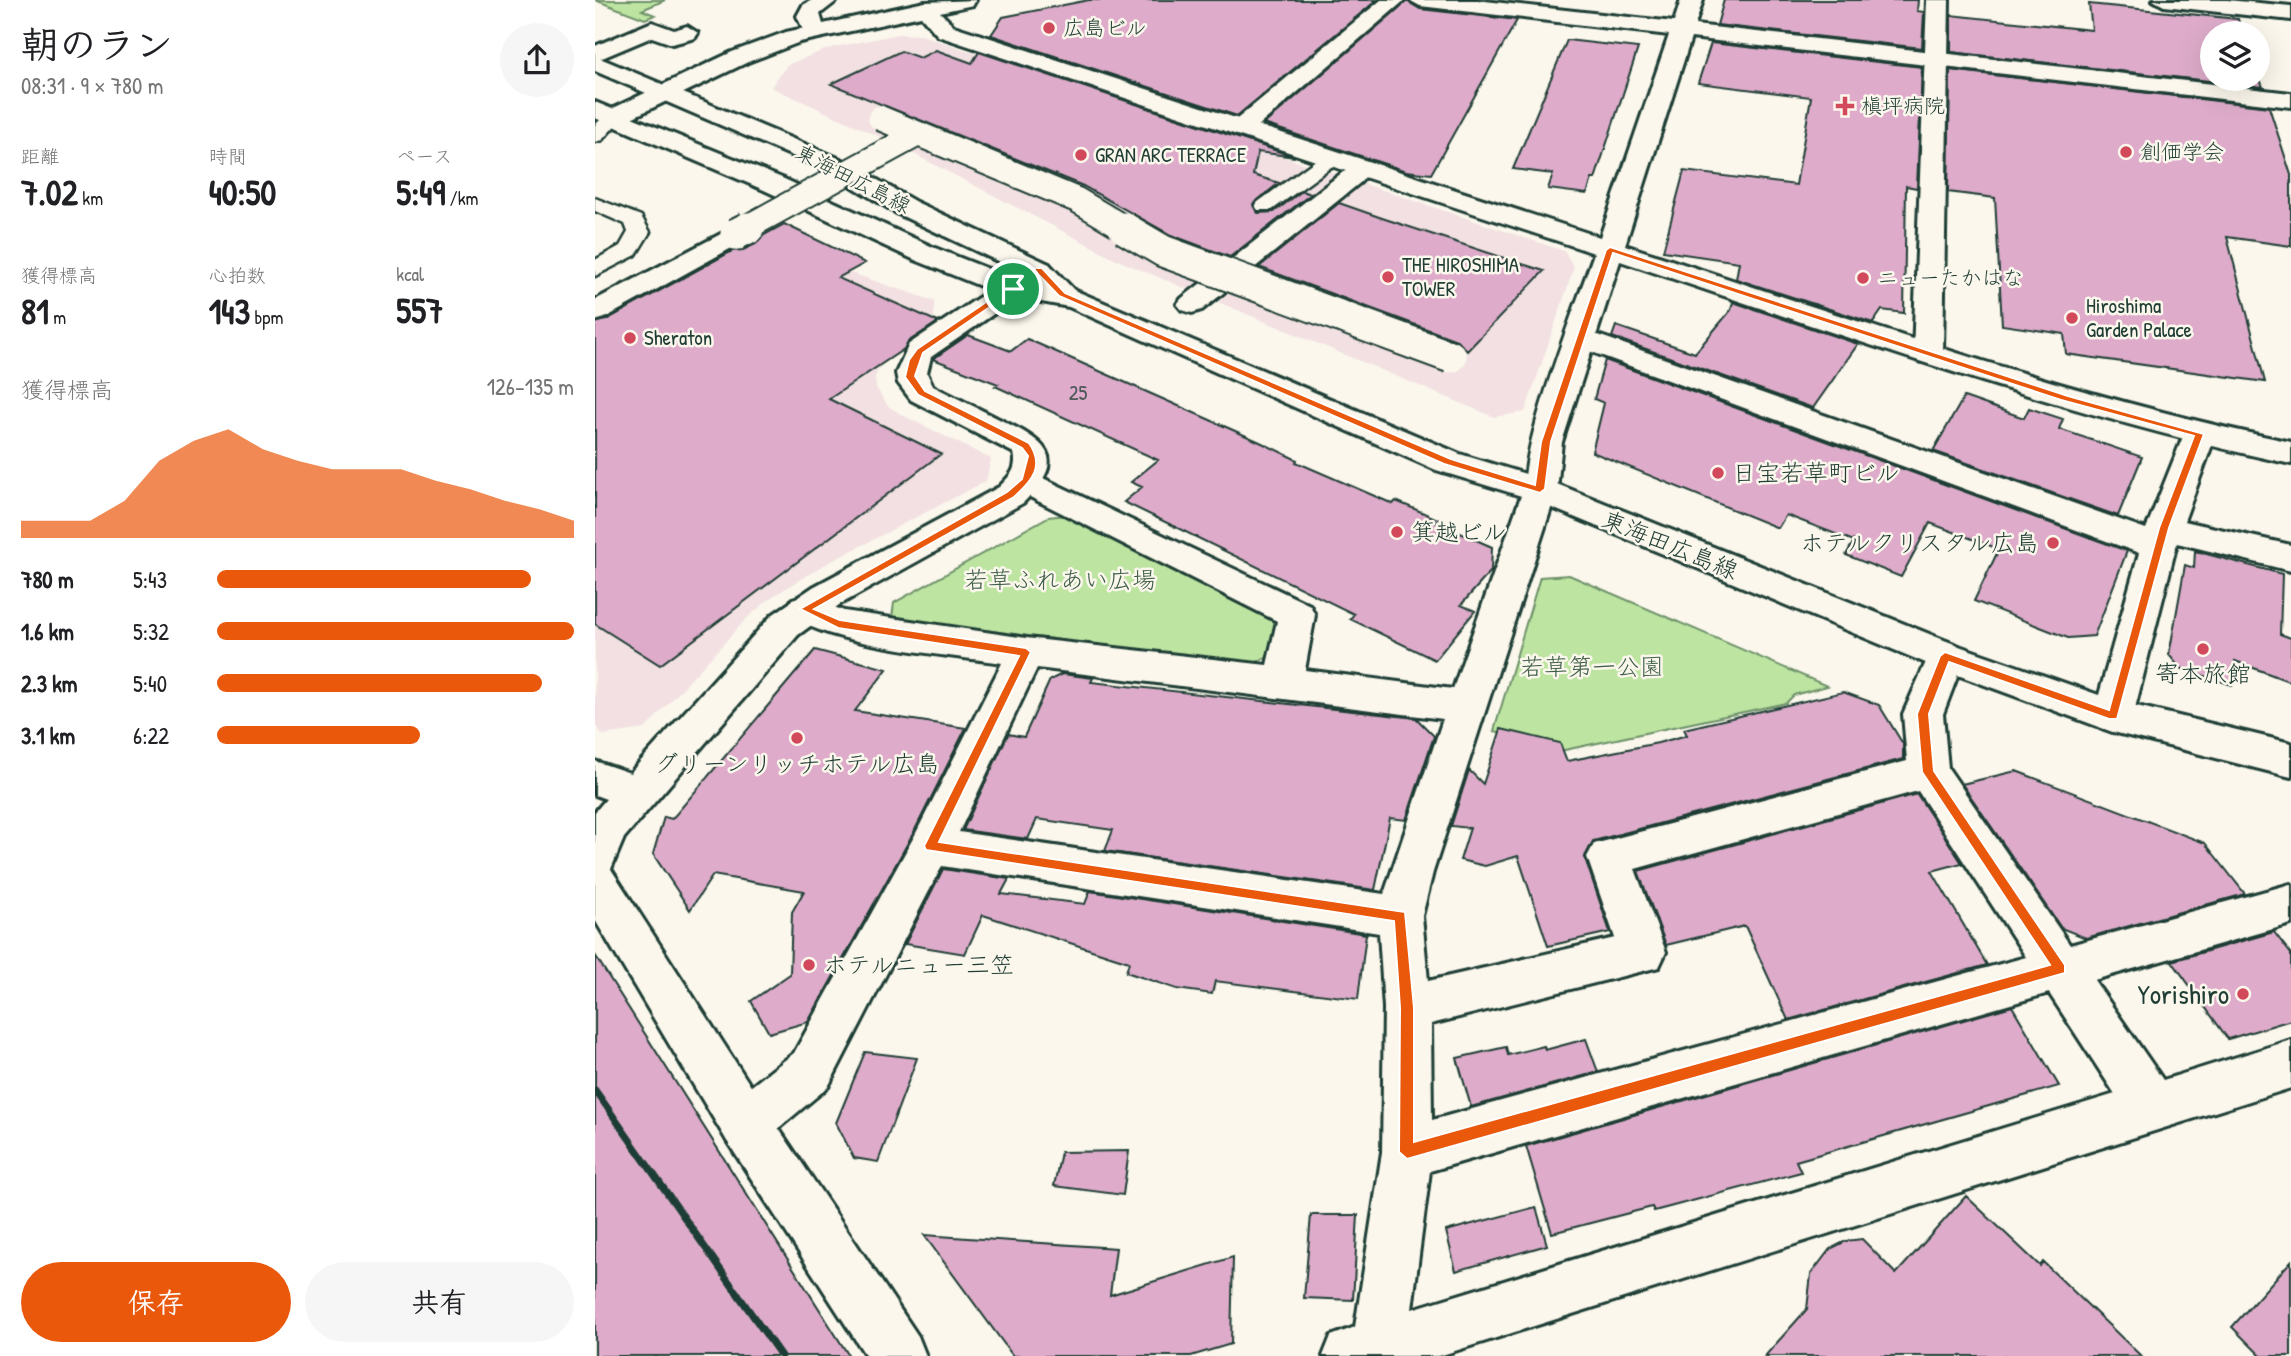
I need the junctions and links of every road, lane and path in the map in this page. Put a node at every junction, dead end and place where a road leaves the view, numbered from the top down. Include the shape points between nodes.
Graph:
1 (827, 0) edge
2 (965, 0) edge
3 (1394, 0) edge
4 (1420, 0) edge
5 (1692, 0) edge
6 (1938, 0) edge
7 (2164, 0) edge
8 (925, 8) junction
9 (2291, 13) edge
10 (814, 31) junction
11 (1681, 32) junction
12 (687, 33) dead end
13 (595, 54) edge
14 (1937, 60) junction
15 (595, 63) edge
16 (663, 94) junction
17 (2291, 100) edge
18 (601, 116) edge
19 (880, 118) dead end
20 (1241, 128) junction
21 (922, 132) junction
22 (595, 136) edge
23 (1331, 158) junction
24 (1352, 177) dead end
25 (595, 204) edge
26 (1265, 206) dead end
27 (1610, 250) junction
28 (595, 269) edge
29 (1038, 284) junction
30 (1192, 304) dead end
31 (595, 312) edge
32 (1581, 338) junction
33 (1929, 353) junction
34 (1451, 357) dead end
35 (2200, 434) junction
36 (2291, 453) edge
37 (1025, 481) junction
38 (1540, 489) junction
39 (2162, 537) junction
40 (2291, 558) edge
41 (805, 609) junction
42 (1026, 652) junction
43 (1945, 656) junction
44 (1283, 682) junction
45 (1465, 706) junction
46 (2113, 716) junction
47 (2291, 760) edge
48 (1928, 772) junction
49 (595, 778) edge
50 (637, 793) junction
51 (931, 846) junction
52 (595, 858) edge
53 (595, 881) edge
54 (2291, 904) edge
55 (1400, 916) junction
56 (2060, 969) junction
57 (1407, 1008) junction
58 (2291, 1063) edge
59 (2152, 1107) junction
60 (745, 1123) junction
61 (1407, 1152) junction
62 (1371, 1353) edge
63 (898, 1356) edge

1 - 10 street via 808,16
2 - 8 street
3 - 20 street
4 - 11 street
5 - 11 street
6 - 14 street
7 - 9 street
8 - 10 street
8 - 20 street via 946,30
10 - 16 street via 740,57
11 - 14 street
11 - 27 street
12 - 13 street via 672,37 652,29
14 - 17 street
14 - 33 street
15 - 16 street, 東海田広島線
16 - 18 street
16 - 29 street, 東海田広島線 via 834,165
18 - 22 lane
18 - 29 street, 東海田広島線 via 773,184 925,254
19 - 21 street, bridge
20 - 23 street
21 - 31 street, bridge via 768,221
21 - 34 street, bridge via 1077,200 1163,251
23 - 26 lane
23 - 27 street
24 - 30 street
25 - 28 lane via 634,220 639,232 628,250
27 - 32 street
27 - 33 street
29 - 37 street via 920,351 910,377 922,393 1025,446 1033,456
29 - 38 street, 東海田広島線 via 1448,461
32 - 38 street via 1546,442
32 - 39 street
33 - 35 street via 2064,398
35 - 36 street
35 - 39 street
37 - 41 street via 1011,495
37 - 44 street via 1297,615
38 - 43 street, 東海田広島線
38 - 45 street
39 - 40 street
39 - 46 street
41 - 42 street via 838,624
41 - 50 street via 768,642
42 - 44 street
42 - 51 street
43 - 46 street, 東海田広島線
43 - 48 street via 1923,714
44 - 45 street
45 - 55 street
46 - 47 street, 東海田広島線
48 - 56 street
48 - 57 street via 1609,857 1643,952
49 - 50 street
50 - 52 street via 607,828
51 - 55 street
51 - 60 street via 811,1070
53 - 60 street
54 - 56 street
55 - 57 street
56 - 59 street
56 - 61 street
57 - 61 street
58 - 59 street
59 - 62 street
60 - 63 street
61 - 62 street

